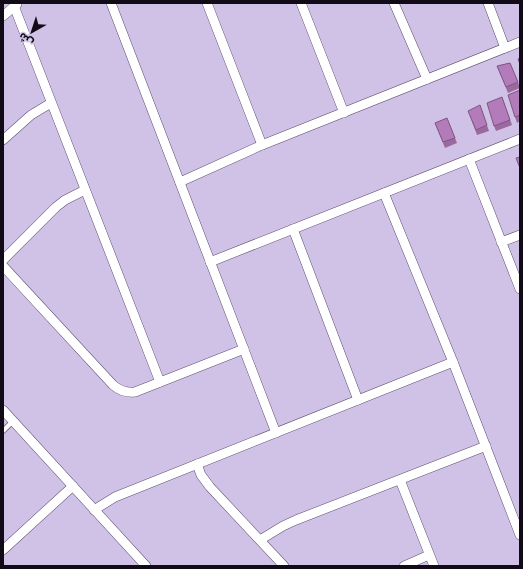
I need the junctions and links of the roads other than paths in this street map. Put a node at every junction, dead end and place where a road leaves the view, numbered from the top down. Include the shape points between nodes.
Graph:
1 (111, 3) edge
2 (207, 3) edge
3 (301, 3) edge
4 (394, 3) edge
5 (488, 3) edge
6 (16, 5) edge
7 (3, 16) edge
8 (520, 42) edge
9 (506, 48) junction
10 (427, 80) junction
11 (51, 103) junction
12 (344, 112) junction
13 (520, 139) edge
14 (3, 140) edge
15 (262, 145) junction
16 (469, 159) junction
17 (180, 182) junction
18 (85, 190) junction
19 (384, 193) junction
20 (293, 229) junction
21 (520, 235) edge
22 (501, 242) junction
23 (3, 260) edge
24 (210, 262) junction
25 (3, 266) edge
26 (520, 290) edge
27 (244, 349) junction
28 (453, 362) junction
29 (160, 382) junction
30 (358, 400) junction
31 (3, 410) edge
32 (14, 421) junction
33 (3, 431) edge
34 (276, 433) junction
35 (486, 446) junction
36 (197, 464) junction
37 (400, 480) junction
38 (72, 486) junction
39 (94, 510) junction
40 (520, 535) edge
41 (260, 540) junction
42 (3, 550) edge
43 (429, 555) junction
44 (146, 566) edge
45 (284, 566) edge
46 (404, 566) edge
47 (434, 566) edge

1 - 17 street
2 - 15 street
3 - 12 street
4 - 10 street
5 - 9 street
6 - 7 street
6 - 11 street
8 - 9 street
9 - 10 street
10 - 12 street
11 - 14 street via 31,115
11 - 18 street
12 - 15 street
13 - 16 street
15 - 17 street
16 - 19 street
16 - 22 street
17 - 24 street
18 - 23 street via 56,207
18 - 29 street
19 - 20 street
19 - 28 street
20 - 24 street
20 - 30 street
21 - 22 street
22 - 26 street
24 - 27 street
25 - 29 street via 117,388 135,392
27 - 29 street
27 - 34 street
28 - 30 street
28 - 35 street
30 - 34 street
31 - 32 street
32 - 33 lane
32 - 38 street
34 - 36 street
35 - 37 street
35 - 40 street
36 - 39 street via 115,497
36 - 41 street via 210,487
37 - 41 street via 296,520
37 - 43 street
38 - 39 street
38 - 42 street
39 - 44 street
41 - 45 street
43 - 46 street
43 - 47 street

